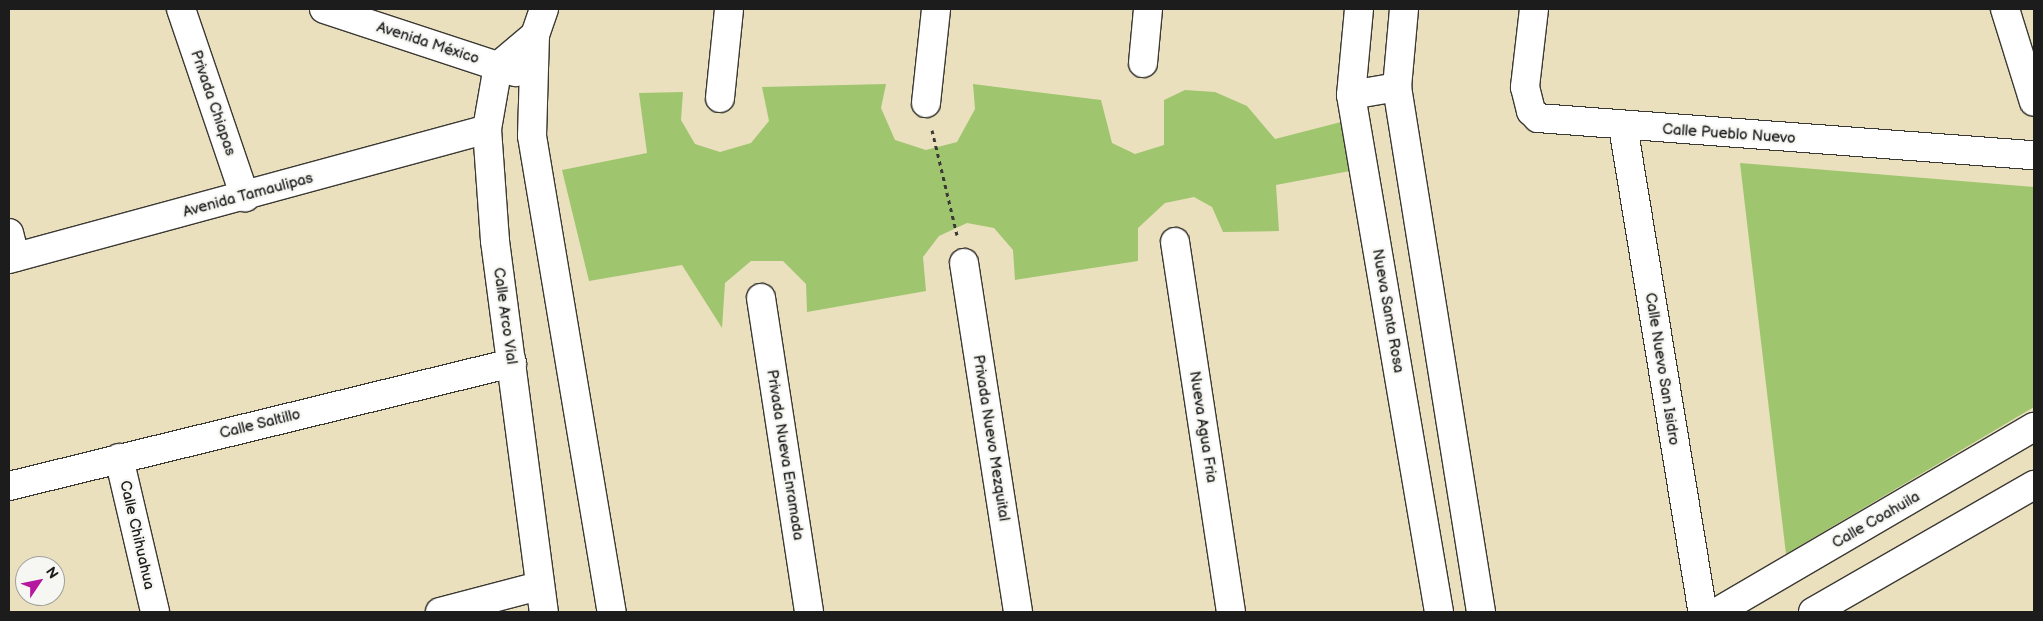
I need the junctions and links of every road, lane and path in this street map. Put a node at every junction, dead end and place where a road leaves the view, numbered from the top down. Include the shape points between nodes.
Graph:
1 (181, 9) edge
2 (324, 9) edge
3 (544, 9) edge
4 (729, 9) edge
5 (936, 9) edge
6 (1148, 9) edge
7 (1359, 9) edge
8 (1404, 9) edge
9 (1534, 9) edge
10 (2005, 9) edge
11 (535, 36) junction
12 (1143, 63) dead end
13 (498, 66) junction
14 (532, 76) junction
15 (1397, 87) junction
16 (1351, 95) junction
17 (720, 98) dead end
18 (2034, 102) edge
19 (926, 103) joint
20 (1623, 126) junction
21 (487, 129) junction
22 (2034, 155) edge
23 (245, 197) junction
24 (1174, 242) dead end
25 (11, 250) edge
26 (964, 263) joint
27 (761, 298) dead end
28 (512, 363) junction
29 (2034, 427) edge
30 (119, 458) junction
31 (2034, 484) edge
32 (9, 486) edge
33 (542, 599) edge
34 (155, 612) edge
35 (440, 612) edge
36 (612, 612) edge
37 (808, 612) edge
38 (1018, 612) edge
39 (1231, 612) edge
40 (1439, 612) edge
41 (1480, 612) edge
42 (1702, 612) edge
43 (1717, 612) edge
44 (1813, 612) edge

1 - 23 street, Privada Chiapas
2 - 13 street, Avenida México
3 - 11 street
4 - 17 street
5 - 19 street
6 - 12 street
7 - 16 street, Nueva Santa Rosa
8 - 15 street
9 - 20 street, Calle Pueblo Nuevo via 1525,87 1531,111 1538,118
10 - 18 street
11 - 13 street
11 - 14 street
13 - 14 street, Avenida México
13 - 21 street, Calle Arco Vial
14 - 36 street via 532,136
15 - 16 street
15 - 41 street
16 - 40 street, Nueva Santa Rosa
19 - 26 path
20 - 22 street, Calle Pueblo Nuevo
20 - 42 street, Calle Nuevo San Isidro
21 - 23 street, Avenida Tamaulipas
21 - 28 street, Calle Arco Vial via 494,224
23 - 25 street, Avenida Tamaulipas
24 - 39 street, Nueva Agua Fria
26 - 38 street, Privada Nuevo Mezquital
27 - 37 street, Privada Nueva Enramada
28 - 30 street, Calle Saltillo
28 - 33 street, Calle Arco Vial
29 - 43 street, Calle Coahuila
30 - 32 street, Calle Saltillo
30 - 34 street, Calle Chihuahua
31 - 44 street
33 - 35 street

